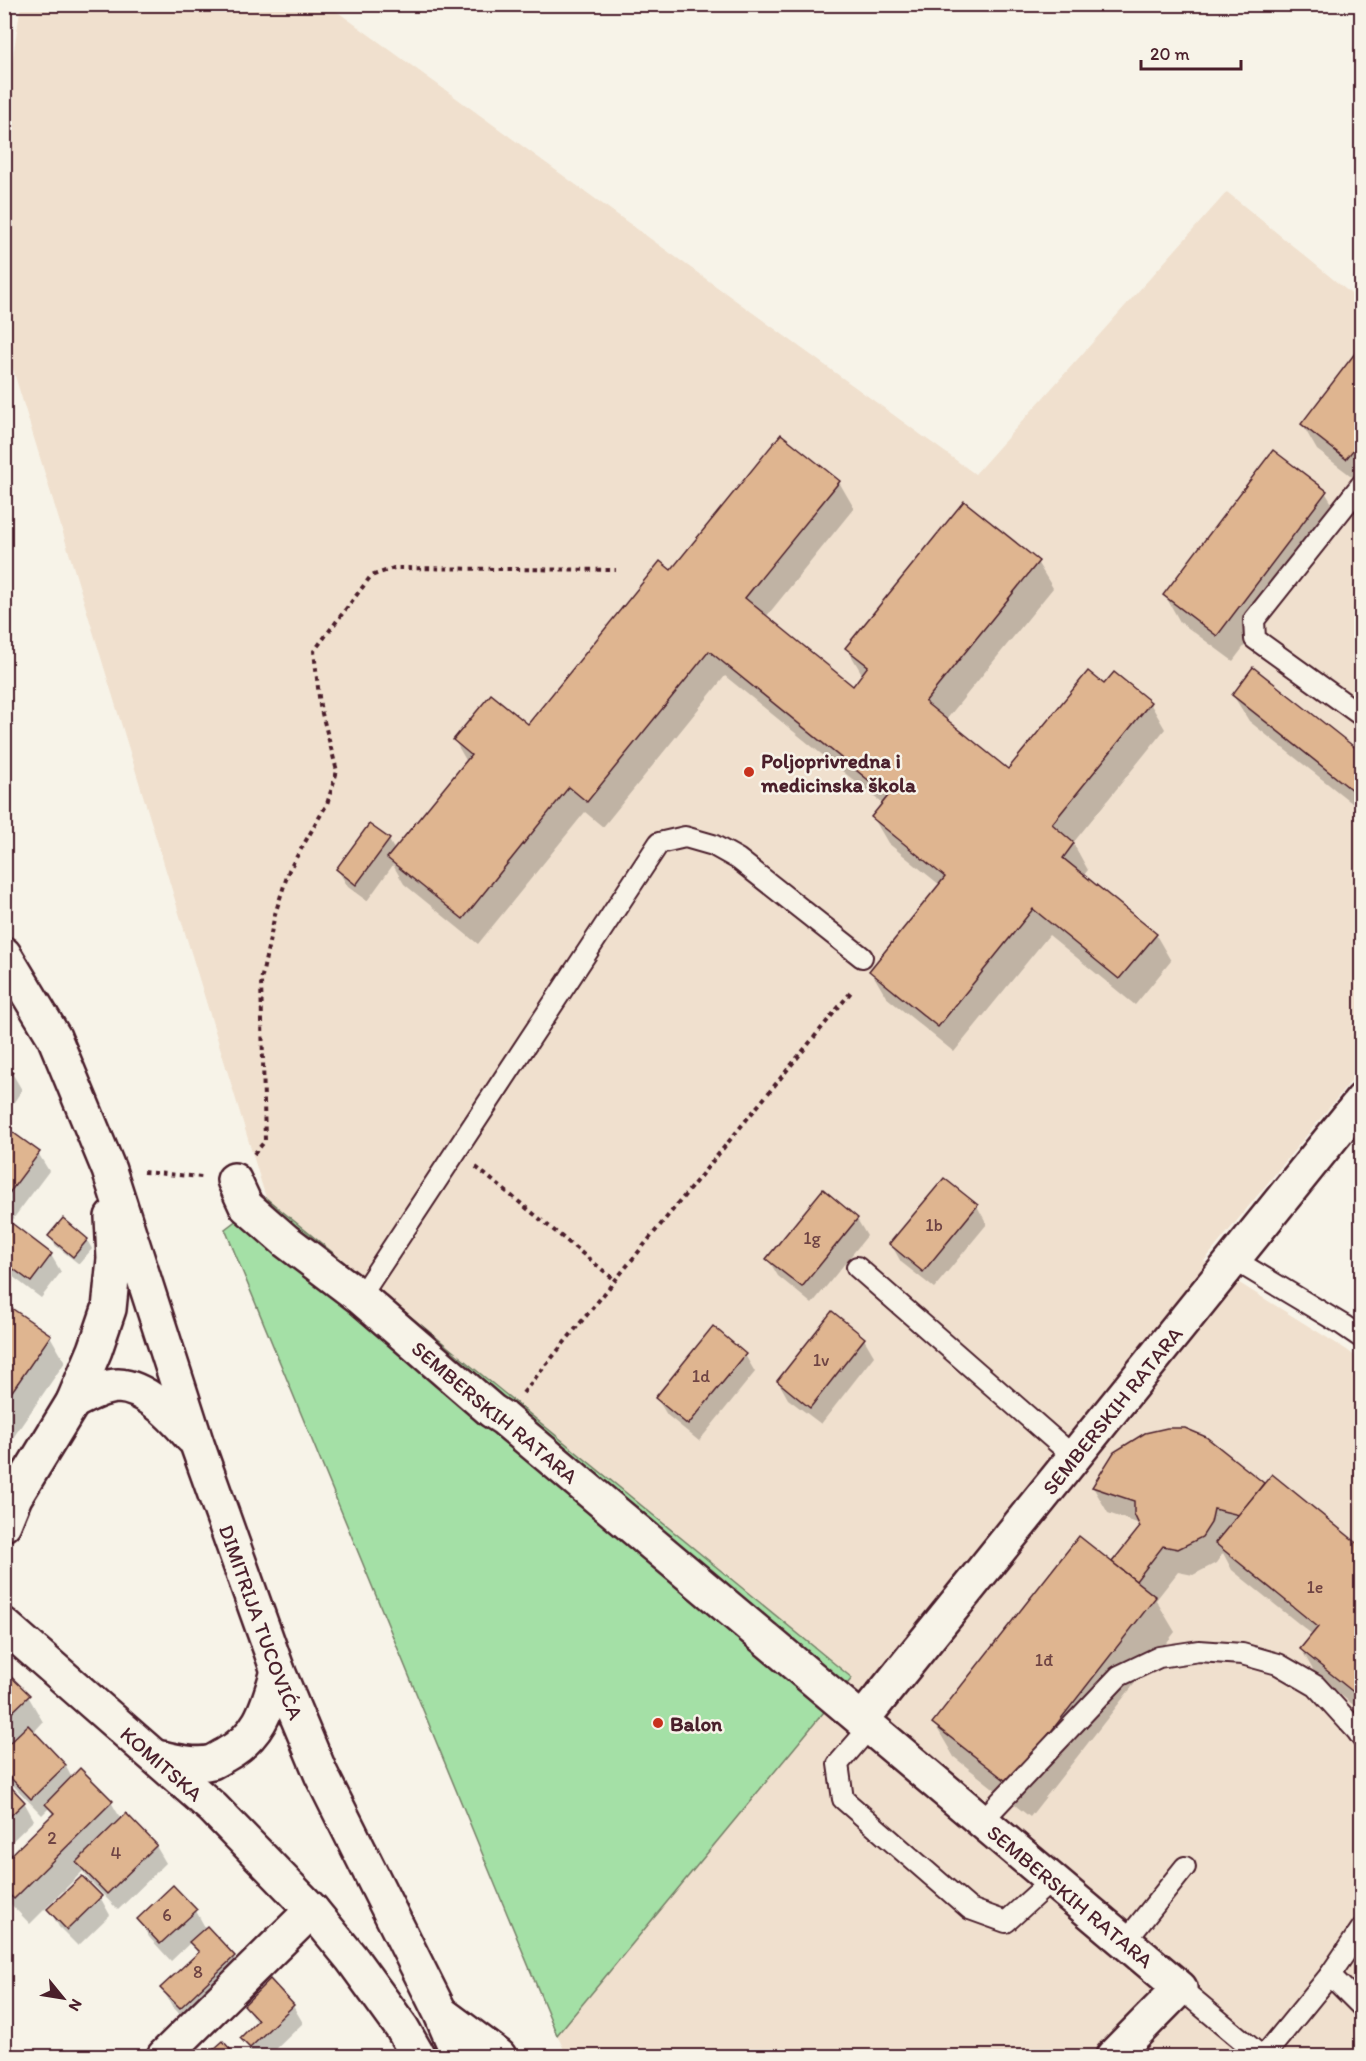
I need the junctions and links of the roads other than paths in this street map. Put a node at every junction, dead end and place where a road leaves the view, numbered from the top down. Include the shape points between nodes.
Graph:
1 (1362, 484) edge
2 (1362, 716) edge
3 (4, 954) edge
4 (862, 957) dead end
5 (1362, 1100) edge
6 (109, 1170) junction
7 (234, 1180) road end
8 (1233, 1259) junction
9 (857, 1267) dead end
10 (360, 1297) junction
11 (1362, 1338) edge
12 (73, 1402) junction
13 (197, 1444) junction
14 (1074, 1457) junction
15 (8, 1508) edge
16 (4, 1601) edge
17 (15, 1635) edge
18 (278, 1671) junction
19 (866, 1724) junction
20 (1362, 1738) edge
21 (156, 1757) junction
22 (982, 1821) junction
23 (1185, 1867) dead end
24 (1052, 1880) junction
25 (312, 1910) junction
26 (1362, 1928) edge
27 (1125, 1942) junction
28 (1330, 1975) junction
29 (1180, 1988) junction
30 (1362, 2007) edge
31 (440, 2012) junction
32 (402, 2028) junction
33 (164, 2056) edge
34 (418, 2056) edge
35 (436, 2056) edge
36 (459, 2056) edge
37 (499, 2056) edge
38 (1113, 2056) edge
39 (1262, 2056) edge

1 - 2 lane via 1254,620 1255,639
3 - 6 main road, DIMITRIJA TUCOVIĆA via 54,1037
4 - 10 lane via 738,859 713,845 685,837 659,843
5 - 8 main road, SEMBERSKIH RATARA
6 - 12 main road, DIMITRIJA TUCOVIĆA via 114,1259 109,1309
6 - 13 main road, DIMITRIJA TUCOVIĆA
7 - 10 main road, SEMBERSKIH RATARA via 246,1206
8 - 11 lane
8 - 14 main road, SEMBERSKIH RATARA
9 - 14 lane
10 - 19 main road, SEMBERSKIH RATARA
12 - 13 main road via 97,1390 118,1386 137,1392 175,1417
12 - 15 main road, DIMITRIJA TUCOVIĆA
13 - 18 main road, DIMITRIJA TUCOVIĆA
14 - 19 main road, SEMBERSKIH RATARA
16 - 17 main road
17 - 21 main road, KOMITSKA
18 - 21 main road via 257,1729 236,1749 212,1762
18 - 31 main road, DIMITRIJA TUCOVIĆA via 321,1774
19 - 22 main road, SEMBERSKIH RATARA
19 - 24 lane via 838,1764 843,1799 970,1909 1006,1922
20 - 22 lane via 1316,1686 1278,1664 1242,1654 1199,1651 1159,1658 1119,1676
21 - 25 main road, KOMITSKA via 213,1808
22 - 24 main road, SEMBERSKIH RATARA
23 - 27 lane
24 - 27 main road, SEMBERSKIH RATARA
25 - 32 main road, KOMITSKA
25 - 33 main road
26 - 28 lane
27 - 29 main road, SEMBERSKIH RATARA
28 - 30 lane
28 - 39 lane
29 - 38 main road
29 - 39 lane
31 - 36 main road, DIMITRIJA TUCOVIĆA
31 - 37 main road
32 - 34 main road, KOMITSKA
32 - 35 main road

